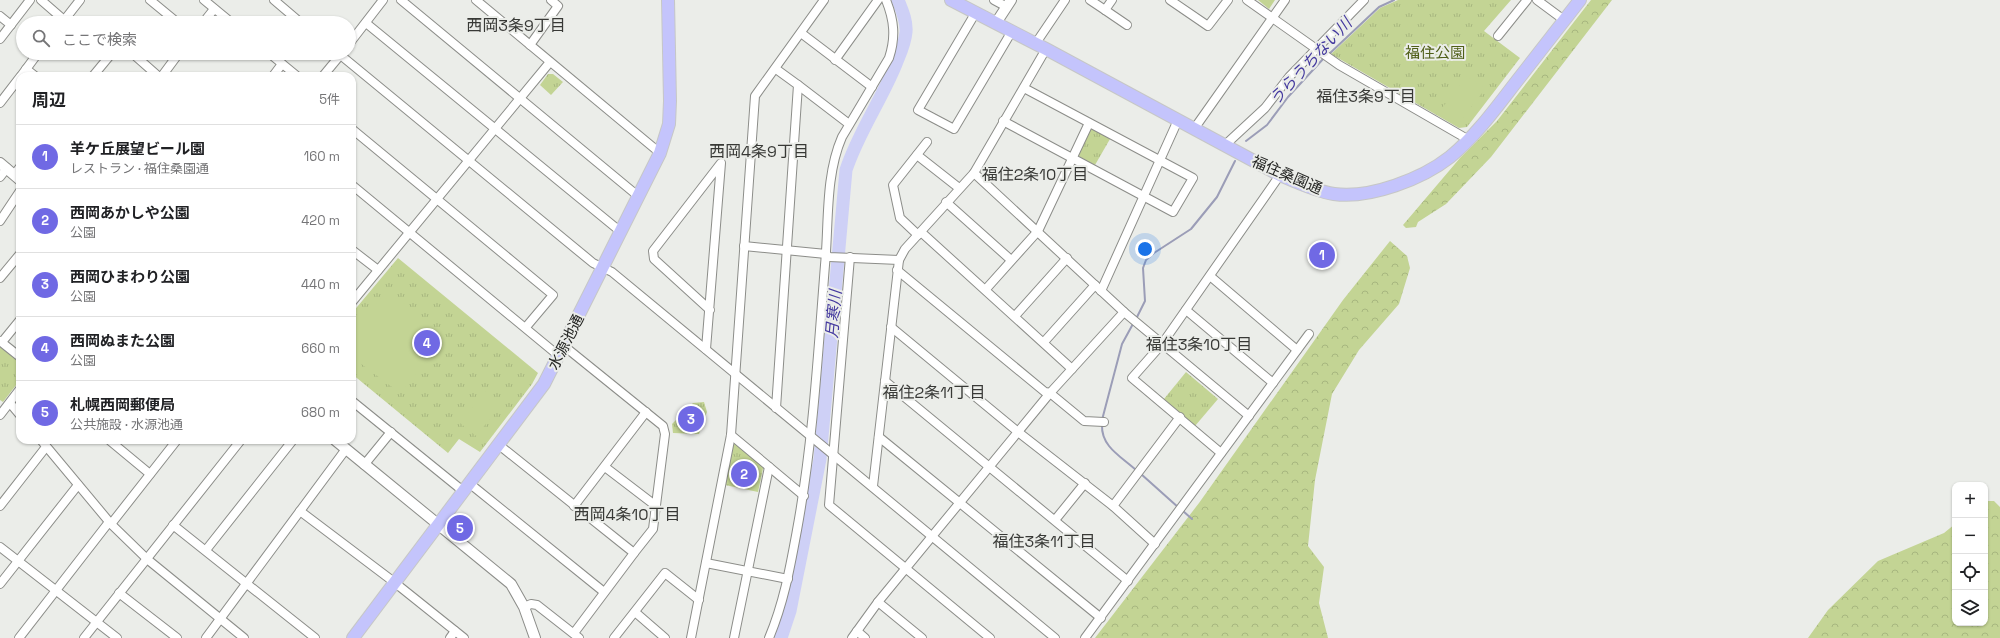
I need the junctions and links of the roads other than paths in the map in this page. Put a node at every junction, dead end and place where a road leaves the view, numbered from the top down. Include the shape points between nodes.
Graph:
1 (30, 0) edge
2 (41, 0) edge
3 (80, 0) edge
4 (150, 0) edge
5 (204, 0) edge
6 (274, 0) edge
7 (383, 0) edge
8 (401, 0) edge
9 (476, 0) edge
10 (551, 0) edge
11 (668, 0) edge
12 (824, 0) edge
13 (878, 0) edge
14 (886, 0) edge
15 (951, 0) edge
16 (994, 0) edge
17 (1065, 0) edge
18 (1090, 0) edge
19 (1112, 0) edge
20 (1170, 0) edge
21 (1228, 0) edge
22 (1247, 0) edge
23 (1284, 0) edge
24 (1364, 0) edge
25 (1527, 0) edge
26 (1537, 0) edge
27 (1580, 0) edge
28 (1009, 3) edge
29 (214, 9) junction
30 (1105, 10) junction
31 (976, 12) junction
32 (0, 16) edge
33 (18, 16) edge
34 (58, 16) edge
35 (67, 16) edge
36 (169, 16) edge
37 (208, 16) edge
38 (223, 16) edge
39 (293, 16) edge
40 (16, 18) edge
41 (1272, 18) junction
42 (1564, 20) junction
43 (366, 23) junction
44 (996, 23) junction
45 (11, 25) junction
46 (1127, 25) dead end
47 (1012, 31) junction
48 (801, 33) junction
49 (356, 35) edge
50 (1498, 36) dead end
51 (0, 39) edge
52 (1036, 43) junction
53 (530, 45) junction
54 (1046, 49) junction
55 (1315, 49) junction
56 (33, 60) edge
57 (106, 60) edge
58 (140, 60) edge
59 (175, 60) edge
60 (277, 60) edge
61 (336, 60) edge
62 (347, 60) edge
63 (835, 60) junction
64 (550, 62) junction
65 (282, 64) junction
66 (26, 69) junction
67 (776, 69) junction
68 (23, 72) edge
69 (30, 72) edge
70 (96, 72) edge
71 (153, 72) edge
72 (165, 72) edge
73 (276, 72) edge
74 (292, 72) edge
75 (327, 72) edge
76 (16, 81) edge
77 (798, 85) junction
78 (872, 87) junction
79 (1024, 88) junction
80 (521, 99) junction
81 (0, 103) edge
82 (1178, 120) junction
83 (1003, 121) junction
84 (1088, 122) junction
85 (849, 124) junction
86 (495, 129) junction
87 (1194, 129) junction
88 (356, 131) edge
89 (1469, 140) junction
90 (927, 142) dead end
91 (1224, 146) junction
92 (660, 153) junction
93 (917, 155) junction
94 (1072, 158) junction
95 (469, 161) junction
96 (1159, 161) junction
97 (12, 171) edge
98 (974, 173) junction
99 (1280, 175) junction
100 (0, 178) edge
101 (356, 188) edge
102 (959, 188) junction
103 (638, 196) junction
104 (1143, 196) junction
105 (16, 197) edge
106 (438, 199) junction
107 (946, 202) junction
108 (0, 221) edge
109 (1038, 231) junction
110 (621, 232) junction
111 (410, 233) junction
112 (919, 234) junction
113 (744, 246) junction
114 (786, 250) junction
115 (356, 253) edge
116 (828, 255) junction
117 (848, 257) junction
118 (1067, 258) junction
119 (16, 259) edge
120 (898, 260) junction
121 (1011, 260) junction
122 (603, 267) junction
123 (378, 270) junction
124 (897, 270) junction
125 (1210, 276) junction
126 (0, 278) edge
127 (1098, 288) junction
128 (986, 289) junction
129 (356, 297) edge
130 (710, 310) junction
131 (1186, 310) junction
132 (1127, 315) junction
133 (1015, 316) junction
134 (16, 325) edge
135 (891, 326) junction
136 (526, 328) junction
137 (1309, 334) dead end
138 (1, 342) edge
139 (1044, 342) junction
140 (1162, 344) junction
141 (706, 349) junction
142 (1297, 350) junction
143 (561, 351) junction
144 (16, 354) edge
145 (1072, 369) junction
146 (735, 372) junction
147 (885, 381) junction
148 (1274, 383) junction
149 (1050, 393) junction
150 (16, 395) edge
151 (10, 403) junction
152 (356, 404) edge
153 (776, 408) junction
154 (16, 410) edge
155 (646, 412) junction
156 (0, 415) edge
157 (1249, 416) junction
158 (1180, 417) junction
159 (1101, 422) dead end
160 (391, 432) junction
161 (1018, 432) junction
162 (731, 435) junction
163 (812, 436) junction
164 (879, 437) junction
165 (44, 444) edge
166 (114, 444) edge
167 (174, 444) edge
168 (238, 444) edge
169 (290, 444) edge
170 (340, 444) edge
171 (498, 445) junction
172 (46, 447) junction
173 (346, 449) junction
174 (831, 452) junction
175 (1221, 453) junction
176 (364, 465) junction
177 (605, 467) junction
178 (769, 467) junction
179 (989, 467) junction
180 (150, 474) junction
181 (1085, 483) junction
182 (78, 485) junction
183 (873, 486) junction
184 (466, 487) junction
185 (804, 496) junction
186 (960, 503) junction
187 (0, 506) edge
188 (574, 506) junction
189 (656, 506) junction
190 (1113, 506) junction
191 (300, 511) junction
192 (1055, 520) junction
193 (110, 523) junction
194 (173, 525) junction
195 (437, 525) junction
196 (933, 536) junction
197 (1155, 544) junction
198 (0, 547) edge
199 (206, 550) junction
200 (634, 554) junction
201 (147, 559) junction
202 (19, 561) junction
203 (706, 563) junction
204 (906, 569) junction
205 (747, 571) junction
206 (788, 579) junction
207 (1128, 581) junction
208 (246, 582) junction
209 (394, 582) junction
210 (0, 584) edge
211 (56, 591) junction
212 (604, 592) junction
213 (119, 593) junction
214 (699, 600) junction
215 (878, 602) junction
216 (524, 607) junction
217 (635, 612) junction
218 (220, 618) junction
219 (1101, 618) junction
220 (96, 622) junction
221 (455, 631) junction
222 (854, 635) edge
223 (576, 636) edge
224 (19, 638) edge
225 (84, 638) edge
226 (117, 638) edge
227 (177, 638) edge
228 (206, 638) edge
229 (244, 638) edge
230 (315, 638) edge
231 (352, 638) edge
232 (450, 638) edge
233 (464, 638) edge
234 (535, 638) edge
235 (614, 638) edge
236 (665, 638) edge
237 (691, 638) edge
238 (734, 638) edge
239 (769, 638) edge
240 (865, 638) edge
241 (922, 638) edge
242 (990, 638) edge
243 (1055, 638) edge
244 (1085, 638) edge

1 - 33 street
2 - 34 street
3 - 35 street
4 - 36 street
5 - 29 street
6 - 39 street
7 - 43 street
8 - 80 street
9 - 53 street
10 - 53 street via 558,6
11 - 92 main road, 水源池通 via 669,124
12 - 48 street
13 - 63 street
14 - 78 street via 894,30 893,45 889,58
15 - 31 main road, 福住桑園通
16 - 28 street
17 - 52 street
18 - 30 street
19 - 30 street
20 - 21 street via 1208,26
22 - 41 street
23 - 41 street
24 - 55 street
25 - 50 street
26 - 42 street
27 - 42 main road, 福住桑園通
28 - 44 street
29 - 37 street
29 - 38 street
30 - 46 street
31 - 44 main road, 福住桑園通
31 - 47 street via 918,110 954,129
32 - 45 street
40 - 45 street
41 - 55 street
41 - 87 street
42 - 89 main road, 福住桑園通
43 - 49 street
43 - 86 street
44 - 47 main road, 福住桑園通
45 - 51 street
47 - 52 main road, 福住桑園通
48 - 63 street
48 - 67 street
52 - 54 main road, 福住桑園通
53 - 64 street
54 - 79 street
54 - 82 main road, 福住桑園通
55 - 89 street
55 - 91 street via 1265,108
56 - 66 street
57 - 70 street
58 - 71 street
59 - 72 street
60 - 65 street
61 - 75 street
62 - 95 street
63 - 78 street
64 - 80 street
64 - 92 street
65 - 73 street
65 - 74 street
66 - 68 street
66 - 69 street
67 - 77 street
67 - 113 street via 755,96
76 - 81 street
77 - 85 street
77 - 114 street
78 - 85 street
79 - 83 street
79 - 84 street
80 - 86 street
80 - 103 street
82 - 87 main road, 福住桑園通
82 - 96 street
83 - 94 street
83 - 98 street
84 - 94 street
84 - 96 street
85 - 116 street via 836,150 832,168
86 - 95 street
86 - 110 street
87 - 91 main road, 福住桑園通
88 - 106 street
89 - 99 main road, 福住桑園通 via 1449,158 1431,169 1375,193 1334,194
90 - 93 street
91 - 99 main road, 福住桑園通
92 - 103 main road, 水源池通
93 - 102 street
93 - 112 street via 892,185 900,218
94 - 104 street
94 - 109 street
95 - 106 street
95 - 122 street via 593,264
96 - 104 street
96 - 104 street via 1193,178 1173,212
97 - 100 street
98 - 102 street
98 - 109 street
99 - 125 street
101 - 111 street
102 - 107 street
103 - 110 main road, 水源池通
104 - 127 street
105 - 108 street
106 - 111 street
106 - 136 street via 553,295
107 - 112 street
107 - 121 street
109 - 118 street
109 - 121 street
110 - 122 main road, 水源池通
111 - 123 street
111 - 136 street
112 - 120 street
112 - 128 street
113 - 114 street
113 - 146 street
114 - 116 street
114 - 153 street
115 - 123 street
116 - 117 street
116 - 163 street
117 - 120 street
117 - 174 street
118 - 127 street
118 - 133 street
119 - 126 street
120 - 124 street
121 - 128 street
122 - 141 street
122 - 143 main road, 水源池通
123 - 129 street
124 - 135 street
124 - 149 street
125 - 131 street
125 - 142 street
127 - 132 street
127 - 139 street
128 - 133 street
130 - 130 street via 717,209 720,163 652,250 654,259
130 - 141 street
131 - 140 street
131 - 148 street
132 - 140 street
132 - 145 street
133 - 139 street
134 - 138 street
135 - 147 street
135 - 161 street
136 - 143 street
137 - 142 street
138 - 144 street
139 - 145 street
140 - 157 street
140 - 158 street via 1132,378
141 - 146 street
142 - 148 street
143 - 155 street
143 - 171 main road, 水源池通 via 544,384
145 - 149 street
146 - 153 street
146 - 162 street
147 - 164 street
147 - 179 street
148 - 157 street
149 - 159 street via 1084,421
149 - 161 street
150 - 151 street
151 - 154 street
151 - 156 street
152 - 160 street
153 - 163 street
155 - 177 street
155 - 189 street via 663,426 665,434
157 - 175 street
158 - 175 street
158 - 190 street
160 - 176 street
160 - 184 street
161 - 179 street
161 - 181 street
162 - 178 street
162 - 203 street
163 - 174 street
163 - 185 street
164 - 183 street
164 - 186 street
165 - 172 street
166 - 180 street
167 - 180 street
168 - 194 street
169 - 199 street
170 - 173 street
171 - 184 main road, 水源池通
171 - 188 street
172 - 182 street
172 - 187 street
173 - 176 street
173 - 191 street
174 - 183 street
174 - 204 street via 829,505
175 - 197 street
176 - 195 street
177 - 188 street
177 - 189 street
178 - 185 street
178 - 205 street
179 - 186 street
179 - 192 street
180 - 193 street
181 - 190 street
181 - 192 street
182 - 193 street
182 - 202 street
183 - 196 street
184 - 195 main road, 水源池通
184 - 212 street
185 - 206 street
186 - 196 street
186 - 219 street
188 - 200 street
189 - 200 street via 653,529
190 - 197 street
191 - 208 street
191 - 209 street
192 - 207 street
193 - 201 street
193 - 211 street
194 - 199 street
194 - 201 street
195 - 209 main road, 水源池通
195 - 216 street via 510,584
196 - 204 street
196 - 243 street
197 - 207 street
198 - 202 street
199 - 208 street
200 - 212 street
201 - 213 street
201 - 218 street
202 - 210 street
202 - 211 street
203 - 205 street
203 - 214 street
204 - 215 street
204 - 242 street
205 - 206 street
205 - 238 street
206 - 239 street via 781,610
207 - 219 street
208 - 218 street
208 - 230 street
209 - 221 street
209 - 231 main road, 水源池通
211 - 220 street
211 - 224 street
212 - 223 street
213 - 220 street
213 - 227 street
214 - 217 street via 665,573
214 - 237 street
215 - 222 street
215 - 241 street
216 - 223 street via 537,605
216 - 234 street
217 - 235 street
217 - 236 street
218 - 228 street
218 - 229 street
219 - 244 street
220 - 225 street
220 - 226 street
221 - 232 street
221 - 233 street
222 - 240 street

